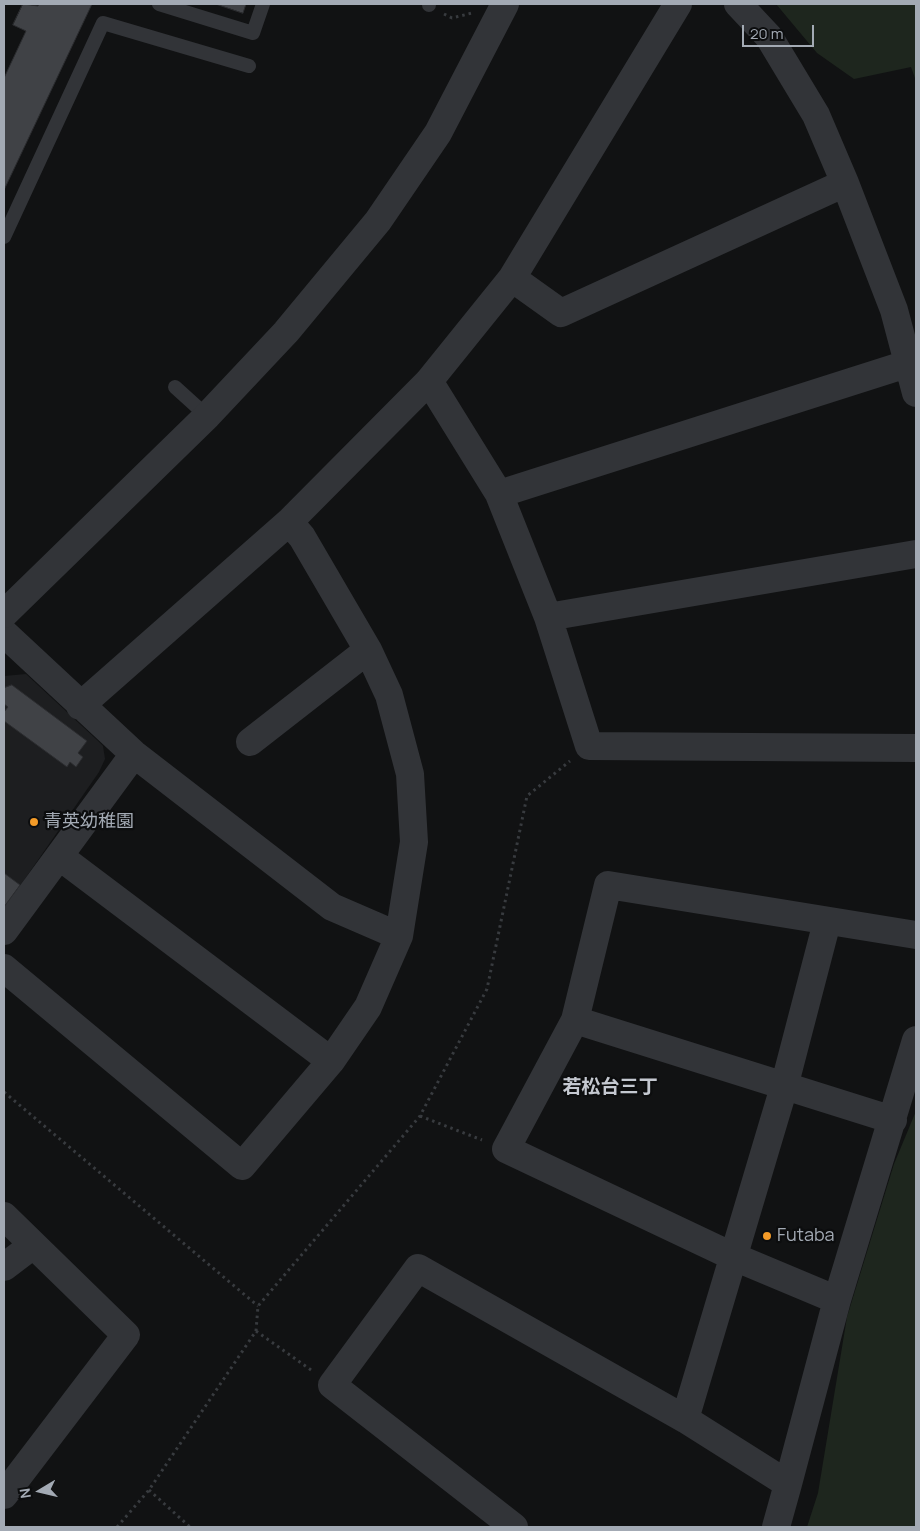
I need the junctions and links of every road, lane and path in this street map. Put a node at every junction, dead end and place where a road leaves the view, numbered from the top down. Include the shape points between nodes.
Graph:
1 (159, 4) edge
2 (263, 4) edge
3 (429, 4) edge
4 (678, 4) edge
5 (738, 4) edge
6 (493, 8) edge
7 (249, 66) dead end
8 (846, 183) junction
9 (4, 237) edge
10 (512, 278) junction
11 (910, 363) junction
12 (429, 382) junction
13 (175, 387) dead end
14 (916, 393) edge
15 (207, 416) junction
16 (499, 494) junction
17 (289, 522) junction
18 (916, 554) edge
19 (4, 614) edge
20 (548, 617) junction
21 (4, 633) edge
22 (368, 650) junction
23 (80, 706) junction
24 (250, 742) dead end
25 (589, 746) junction
26 (916, 748) edge
27 (134, 754) junction
28 (59, 856) junction
29 (827, 922) junction
30 (4, 931) edge
31 (399, 936) junction
32 (916, 936) edge
33 (4, 968) edge
34 (575, 1020) junction
35 (916, 1040) edge
36 (331, 1061) junction
37 (784, 1088) junction
38 (4, 1092) edge
39 (420, 1116) junction
40 (893, 1120) junction
41 (506, 1149) junction
42 (4, 1216) edge
43 (33, 1245) junction
44 (732, 1256) junction
45 (4, 1267) edge
46 (837, 1300) junction
47 (258, 1306) junction
48 (256, 1331) junction
49 (332, 1385) junction
50 (685, 1419) junction
51 (788, 1484) junction
52 (149, 1490) junction
53 (4, 1495) edge
54 (116, 1527) edge
55 (190, 1527) edge
56 (514, 1527) edge
57 (776, 1527) edge

1 - 2 lane via 253,33
3 - 6 path via 452,18
4 - 10 street
5 - 8 street via 769,37 811,107
6 - 15 street via 438,133 378,221 286,332
7 - 9 lane via 103,23
8 - 10 street via 561,313
8 - 11 street via 894,310
10 - 12 street
11 - 14 street
11 - 16 street
12 - 16 street
12 - 17 street
13 - 15 lane
15 - 19 street
16 - 20 street
17 - 22 street via 302,537
17 - 23 street
18 - 20 street
20 - 25 street
21 - 23 street
22 - 24 street
22 - 31 street via 389,695 410,774 414,842
23 - 27 street
25 - 26 street
25 - 39 path via 527,796 487,989
27 - 28 street
27 - 31 street via 332,907
28 - 30 street
28 - 36 street
29 - 32 street
29 - 34 street via 608,885
29 - 37 street
31 - 36 street via 368,1007
33 - 36 street via 242,1166
34 - 37 street
34 - 41 street
35 - 40 street
37 - 40 street
37 - 44 street
38 - 47 path
39 - 41 path
39 - 47 path
40 - 46 street
41 - 44 street
42 - 43 street
43 - 45 street
43 - 53 street via 126,1335
44 - 46 street
44 - 50 street
46 - 51 street
47 - 48 path
48 - 49 path
48 - 52 path
49 - 50 street via 418,1268
49 - 56 street
50 - 51 street
51 - 57 street
52 - 54 path
52 - 55 path

